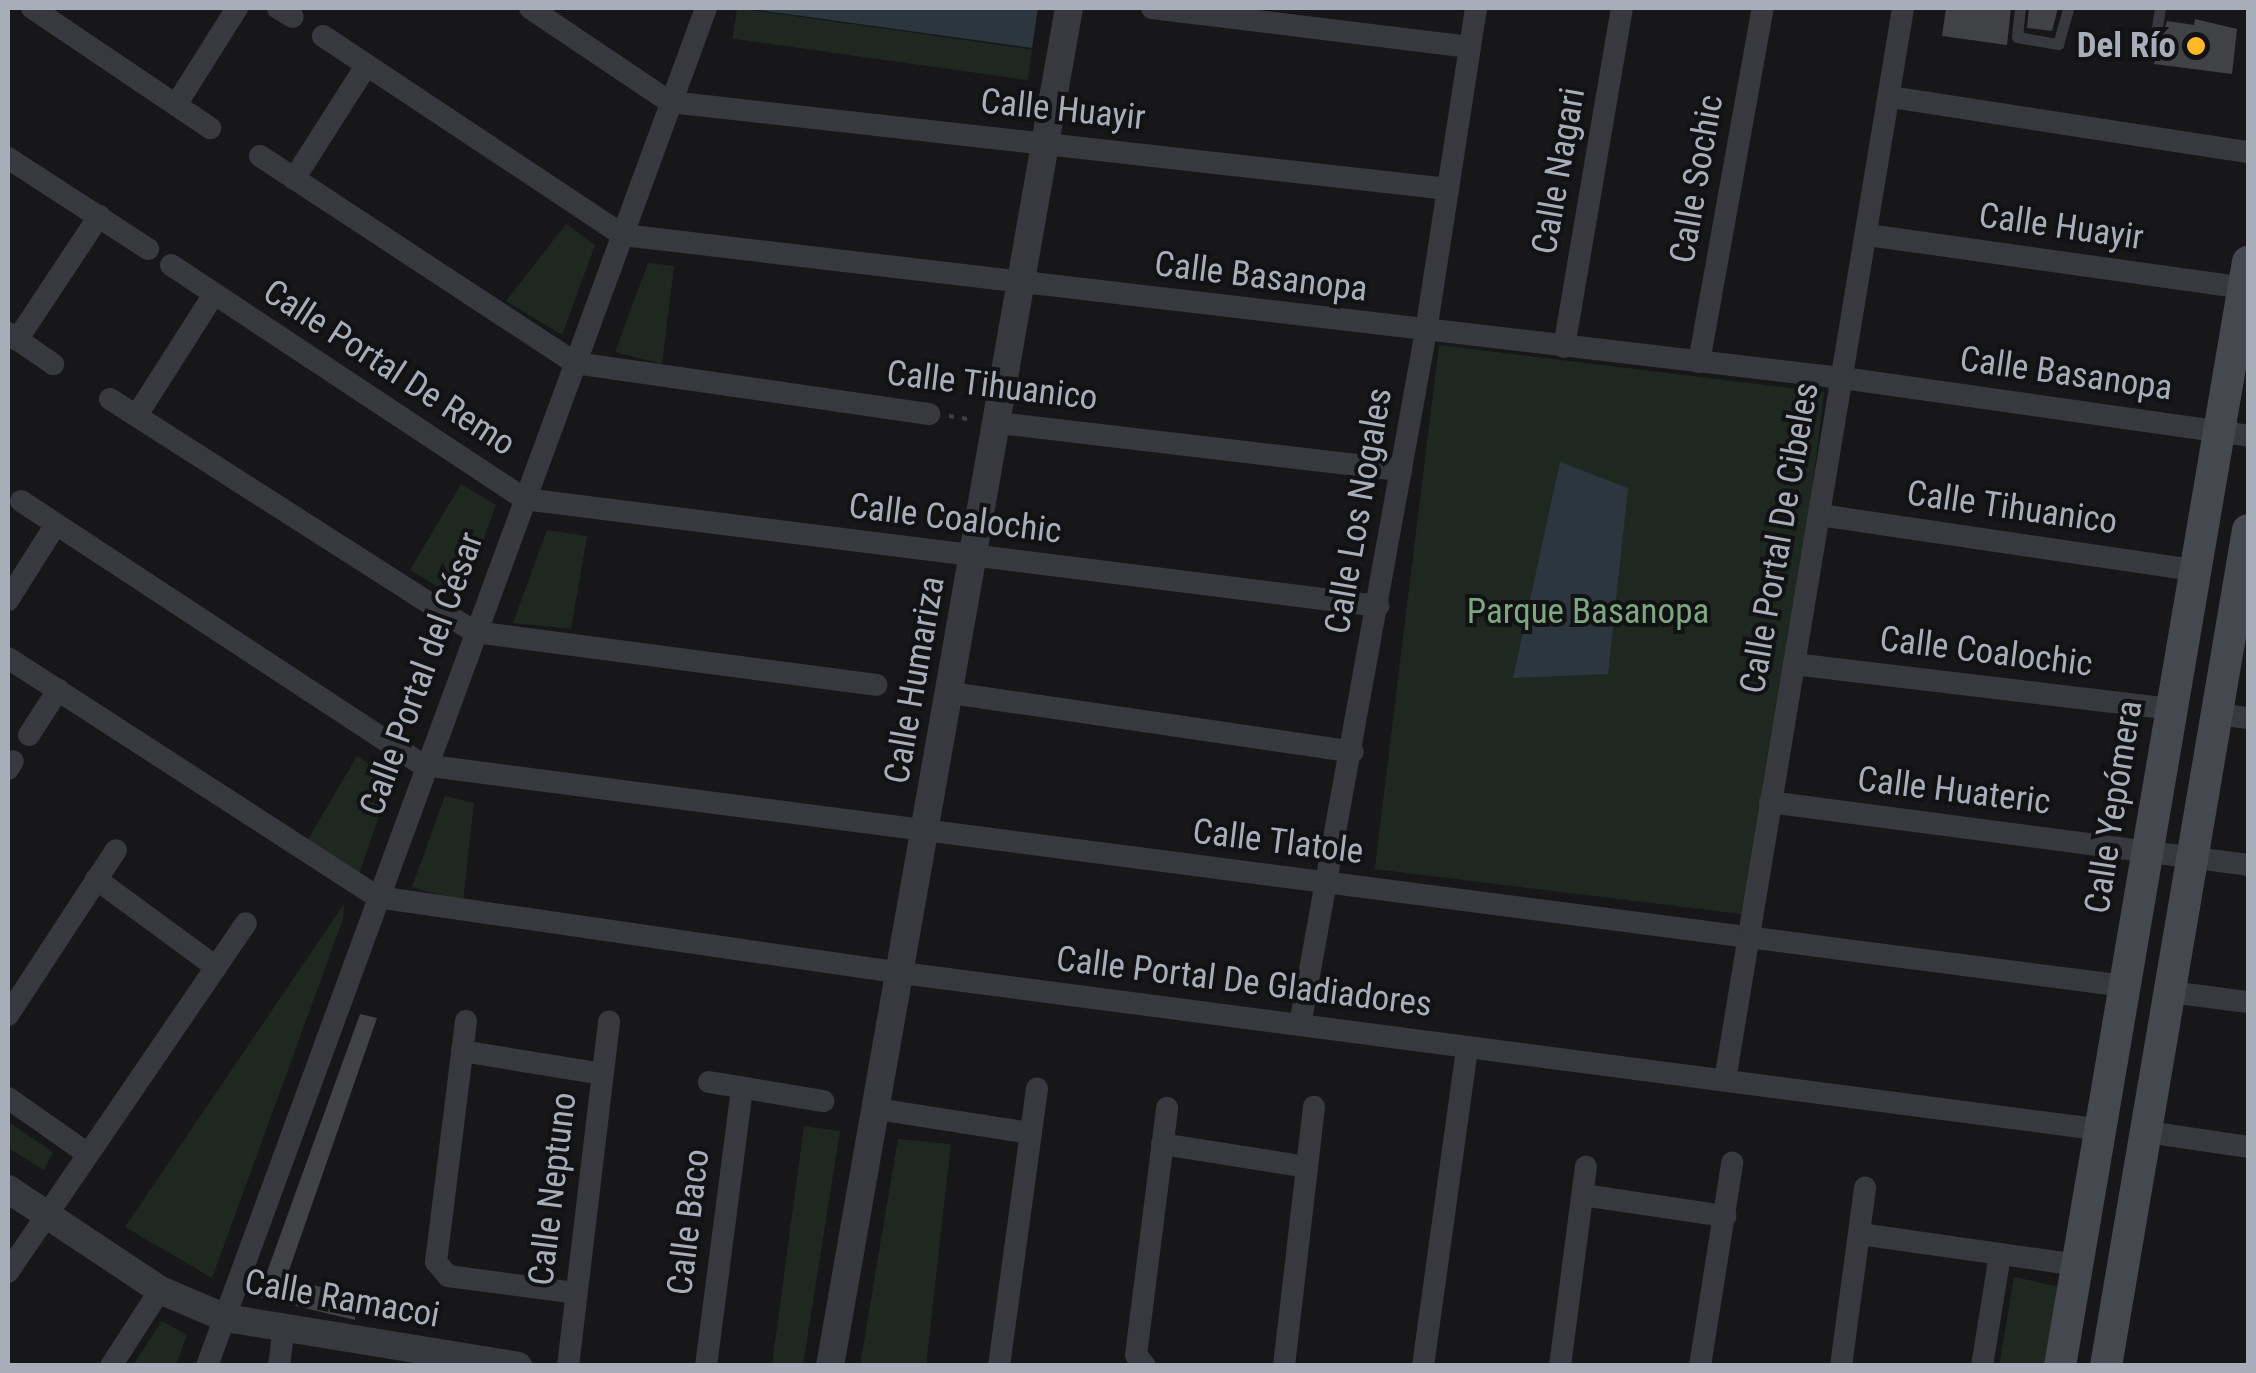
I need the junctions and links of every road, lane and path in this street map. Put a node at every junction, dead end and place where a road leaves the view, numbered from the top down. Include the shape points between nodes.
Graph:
1 (32, 8) edge
2 (237, 8) edge
3 (530, 8) edge
4 (706, 8) edge
5 (1070, 8) edge
6 (1152, 8) edge
7 (1476, 8) edge
8 (1622, 8) edge
9 (1763, 8) edge
10 (1903, 8) edge
11 (2020, 8) edge
12 (2068, 8) edge
13 (2160, 8) edge
14 (323, 36) dead end
15 (1470, 47) junction
16 (2153, 53) dead end
17 (366, 66) junction
18 (1892, 97) junction
19 (670, 102) junction
20 (176, 105) junction
21 (210, 128) dead end
22 (1048, 143) junction
23 (2248, 152) edge
24 (260, 156) dead end
25 (8, 158) edge
26 (294, 178) junction
27 (1448, 189) junction
28 (98, 216) junction
29 (1868, 234) junction
30 (622, 235) junction
31 (148, 248) dead end
32 (171, 265) dead end
33 (2246, 275) edge
34 (1026, 285) junction
35 (214, 294) junction
36 (1426, 331) junction
37 (12, 337) edge
38 (1564, 346) junction
39 (1700, 362) junction
40 (575, 363) junction
41 (53, 364) dead end
42 (1844, 378) junction
43 (110, 398) dead end
44 (929, 414) joint
45 (137, 415) junction
46 (999, 423) junction
47 (2216, 431) junction
48 (2248, 436) edge
49 (1401, 470) junction
50 (524, 500) junction
51 (21, 501) dead end
52 (1820, 515) junction
53 (56, 524) junction
54 (2248, 530) edge
55 (976, 557) junction
56 (2194, 570) junction
57 (2244, 579) edge
58 (8, 600) edge
59 (1378, 606) junction
60 (476, 632) junction
61 (8, 658) edge
62 (1794, 664) junction
63 (877, 685) joint
64 (58, 690) junction
65 (951, 693) junction
66 (2170, 709) junction
67 (2234, 716) edge
68 (30, 734) dead end
69 (1353, 752) junction
70 (423, 765) junction
71 (1770, 802) junction
72 (926, 833) junction
73 (116, 850) dead end
74 (2147, 851) junction
75 (2196, 858) junction
76 (2248, 865) edge
77 (96, 879) junction
78 (1326, 884) junction
79 (377, 897) junction
80 (246, 922) dead end
81 (1746, 934) junction
82 (216, 967) junction
83 (902, 973) junction
84 (2125, 986) junction
85 (2170, 992) junction
86 (2248, 1002) edge
87 (8, 1016) edge
88 (608, 1021) dead end
89 (466, 1022) dead end
90 (1300, 1025) junction
91 (1467, 1046) junction
92 (462, 1051) junction
93 (602, 1074) junction
94 (1725, 1080) junction
95 (709, 1082) dead end
96 (742, 1087) junction
97 (1038, 1089) dead end
98 (8, 1098) edge
99 (823, 1101) dead end
100 (1314, 1106) dead end
101 (1166, 1108) dead end
102 (878, 1109) junction
103 (2104, 1130) junction
104 (2147, 1132) junction
105 (1031, 1134) junction
106 (1162, 1144) junction
107 (2248, 1147) edge
108 (86, 1152) junction
109 (1732, 1162) dead end
110 (1307, 1167) junction
111 (1586, 1167) dead end
112 (1865, 1188) dead end
113 (8, 1189) edge
114 (1583, 1195) junction
115 (45, 1214) junction
116 (1725, 1216) junction
117 (1860, 1234) junction
118 (2000, 1254) junction
119 (2077, 1265) junction
120 (8, 1272) edge
121 (160, 1290) junction
122 (575, 1292) junction
123 (226, 1318) junction
124 (283, 1332) junction
125 (111, 1366) edge
126 (207, 1366) edge
127 (279, 1366) edge
128 (518, 1366) edge
129 (568, 1366) edge
130 (706, 1366) edge
131 (830, 1366) edge
132 (999, 1366) edge
133 (1145, 1366) edge
134 (1284, 1366) edge
135 (1423, 1366) edge
136 (1560, 1366) edge
137 (1700, 1366) edge
138 (1841, 1366) edge
139 (1982, 1366) edge
140 (2060, 1366) edge
141 (2106, 1366) edge

1 - 20 street
2 - 20 street
3 - 19 street
4 - 19 street, Calle Portal del César
5 - 22 street, Calle Humariza
6 - 15 street
7 - 15 street, Calle Los Nogales
8 - 38 street, Calle Nagari
9 - 39 street, Calle Sochic
10 - 18 street, Calle Portal De Cibeles
11 - 12 lane via 2018,38 2058,44
13 - 16 lane
14 - 17 street, Calle Basanopa
15 - 27 street, Calle Los Nogales
17 - 26 street
17 - 30 street, Calle Basanopa
18 - 23 street
18 - 29 street, Calle Portal De Cibeles
19 - 22 street, Calle Huayir
19 - 30 street, Calle Portal del César
20 - 21 street
22 - 27 street, Calle Huayir
22 - 34 street, Calle Humariza
24 - 26 street
25 - 28 street
26 - 40 street
27 - 36 street, Calle Los Nogales
28 - 31 street
28 - 37 street
29 - 33 street, Calle Huayir
29 - 42 street, Calle Portal De Cibeles
30 - 34 street, Calle Basanopa
30 - 40 street, Calle Portal del César
32 - 35 street, Calle Portal De Remo
33 - 47 main road, Calle Yepómera
34 - 36 street, Calle Basanopa
34 - 46 street, Calle Humariza
35 - 45 street, Calle Portal De Remo
35 - 50 street, Calle Portal De Remo
36 - 38 street, Calle Basanopa
36 - 49 street, Calle Los Nogales
37 - 41 street
38 - 39 street, Calle Basanopa
39 - 42 street, Calle Basanopa
40 - 44 street, Calle Tihuanico
40 - 50 street, Calle Portal del César
42 - 47 street, Calle Basanopa
42 - 52 street, Calle Portal De Cibeles
43 - 45 street
44 - 46 path, Calle Tihuanico
45 - 60 street
46 - 49 street, Calle Tihuanico
46 - 55 street, Calle Humariza
47 - 48 street, Calle Basanopa
47 - 56 main road, Calle Yepómera
49 - 59 street, Calle Los Nogales
50 - 55 street, Calle Coalochic
50 - 60 street, Calle Portal del César
51 - 53 street
52 - 56 street, Calle Tihuanico
52 - 62 street, Calle Portal De Cibeles
53 - 58 street
53 - 70 street
54 - 57 main road
55 - 59 street, Calle Coalochic
55 - 65 street, Calle Humariza
56 - 66 main road, Calle Yepómera
57 - 67 main road
59 - 69 street, Calle Los Nogales
60 - 63 street
60 - 70 street, Calle Portal del César
61 - 64 street
62 - 66 street, Calle Coalochic
62 - 71 street, Calle Portal De Cibeles
63 - 65 path
64 - 68 street
64 - 79 street
65 - 69 street
65 - 72 street, Calle Humariza
66 - 74 main road, Calle Yepómera
67 - 75 main road
69 - 78 street, Calle Los Nogales
70 - 72 street, Calle Tlatole
70 - 79 street, Calle Portal del César
71 - 74 street, Calle Huateric
71 - 81 street, Calle Portal De Cibeles
72 - 78 street, Calle Tlatole
72 - 83 street, Calle Humariza
73 - 77 street
74 - 75 street, Calle Huateric
74 - 84 main road, Calle Yepómera
75 - 76 street, Calle Huateric
75 - 85 main road
77 - 82 street
77 - 87 street
78 - 81 street, Calle Tlatole
78 - 90 street, Calle Los Nogales
79 - 83 street, Calle Portal De Gladiadores
79 - 123 street, Calle Portal del César
80 - 82 street
81 - 84 street, Calle Tlatole
81 - 94 street, Calle Portal De Cibeles
82 - 108 street
83 - 90 street, Calle Portal De Gladiadores
83 - 102 street, Calle Humariza
84 - 103 main road, Calle Yepómera
85 - 86 street
85 - 104 main road
88 - 93 street, Calle Neptuno
89 - 92 street
90 - 91 street, Calle Portal De Gladiadores
91 - 94 street, Calle Portal De Gladiadores
91 - 135 street
92 - 93 street
92 - 122 street via 436,1253 440,1270
93 - 122 street, Calle Neptuno
94 - 103 street, Calle Portal De Gladiadores
95 - 96 street
96 - 99 street
96 - 130 street, Calle Baco
97 - 105 street
98 - 108 street
100 - 110 street
101 - 106 street
102 - 105 street
102 - 131 street, Calle Humariza
103 - 119 main road, Calle Yepómera
104 - 107 street
104 - 141 main road
105 - 132 street
106 - 110 street
106 - 133 street via 1136,1356
108 - 115 street
109 - 116 street
110 - 134 street
111 - 114 street
112 - 117 street
113 - 115 street, Calle Ramacoi
114 - 116 street
114 - 136 street
115 - 120 street
115 - 121 street, Calle Ramacoi
116 - 137 street
117 - 118 street
117 - 138 street
118 - 119 street
118 - 139 street
119 - 140 main road, Calle Yepómera
121 - 123 street, Calle Ramacoi
121 - 125 street
122 - 129 street, Calle Neptuno
123 - 124 street, Calle Ramacoi
123 - 126 street, Calle Portal del César
124 - 127 street
124 - 128 street, Calle Ramacoi

